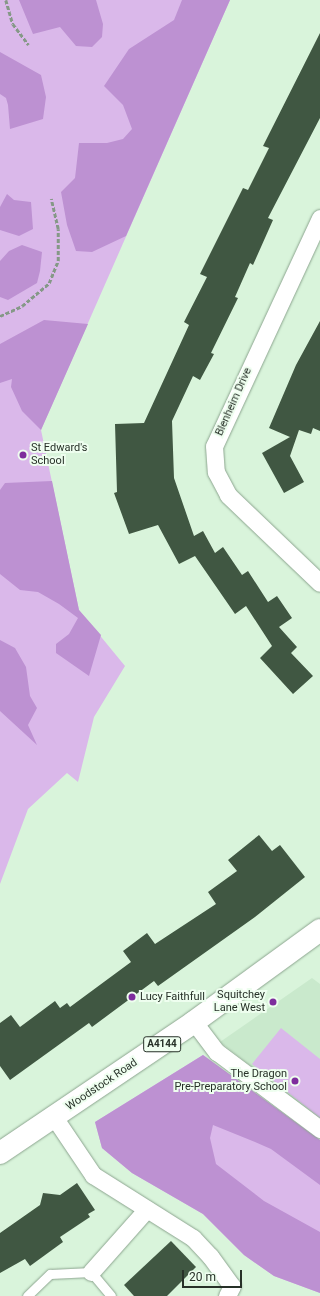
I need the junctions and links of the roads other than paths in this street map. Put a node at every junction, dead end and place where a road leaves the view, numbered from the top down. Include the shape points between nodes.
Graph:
1 (320, 218) edge
2 (320, 583) edge
3 (320, 930) edge
4 (194, 1022) junction
5 (54, 1117) junction
6 (320, 1129) edge
7 (0, 1153) edge
8 (147, 1209) junction
9 (91, 1272) junction
10 (27, 1296) edge
11 (112, 1296) edge
12 (227, 1296) edge

1 - 2 street, Blenheim Drive via 214,446 216,472 228,495
3 - 4 main road, Woodstock Road / A4144
4 - 5 main road, Woodstock Road / A4144
4 - 6 street via 217,1052
5 - 7 main road, Woodstock Road / A4144
5 - 8 street via 94,1174
8 - 9 street
8 - 12 street via 193,1238 210,1256 232,1286
9 - 10 lane via 50,1274
9 - 11 lane

